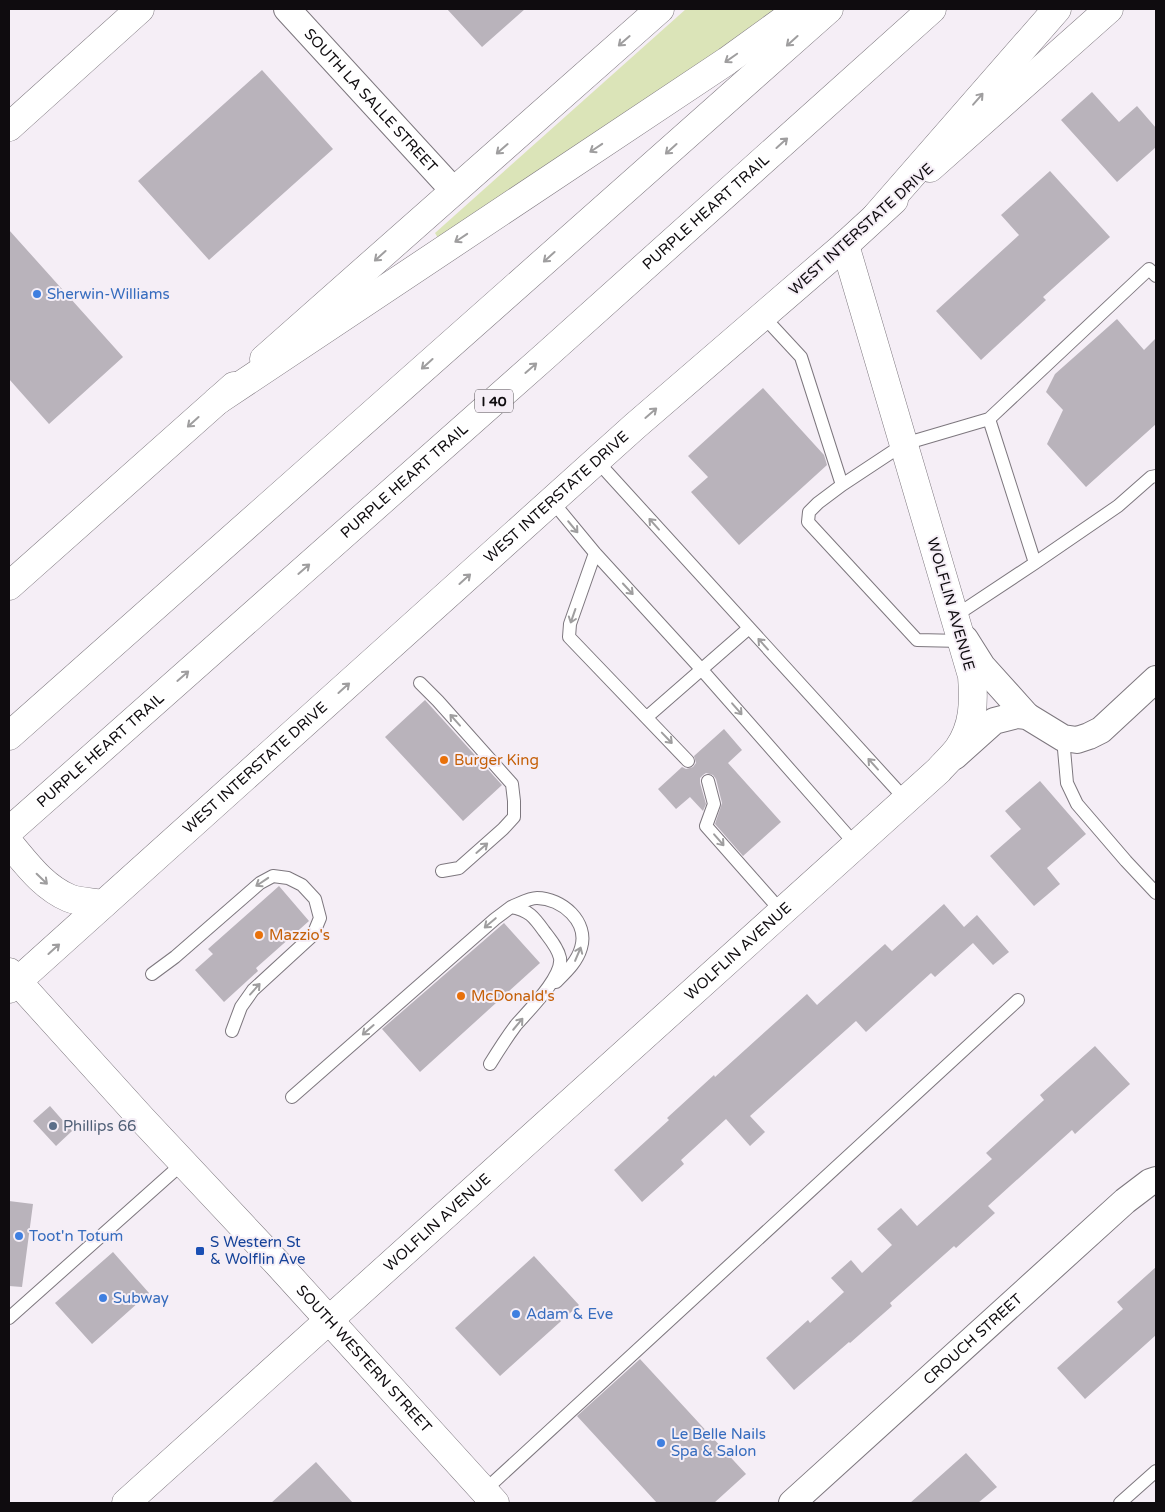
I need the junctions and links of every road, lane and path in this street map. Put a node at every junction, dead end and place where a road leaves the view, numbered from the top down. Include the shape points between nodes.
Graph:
1 (140, 9) edge
2 (287, 9) edge
3 (660, 9) edge
4 (799, 9) edge
5 (829, 9) edge
6 (932, 9) edge
7 (1057, 9) edge
8 (1110, 9) edge
9 (9, 127) edge
10 (454, 191) junction
11 (877, 215) junction
12 (845, 246) junction
13 (1156, 276) edge
14 (763, 316) junction
15 (217, 401) junction
16 (989, 419) junction
17 (904, 444) junction
18 (597, 461) junction
19 (1156, 476) edge
20 (842, 485) junction
21 (552, 501) junction
22 (595, 553) junction
23 (1035, 563) junction
24 (12, 577) edge
25 (958, 627) junction
26 (749, 628) junction
27 (702, 670) junction
28 (1156, 679) edge
29 (420, 683) dead end
30 (1027, 716) junction
31 (646, 717) junction
32 (9, 736) edge
33 (1063, 738) junction
34 (688, 761) dead end
35 (939, 770) junction
36 (708, 781) dead end
37 (906, 800) junction
38 (9, 831) edge
39 (9, 843) edge
40 (856, 844) junction
41 (442, 872) dead end
42 (1156, 893) edge
43 (103, 904) junction
44 (511, 907) junction
45 (782, 912) junction
46 (152, 974) dead end
47 (12, 981) edge
48 (1018, 1000) dead end
49 (536, 1004) junction
50 (232, 1031) dead end
51 (490, 1064) dead end
52 (292, 1098) dead end
53 (183, 1163) junction
54 (1156, 1180) edge
55 (9, 1318) edge
56 (328, 1320) junction
57 (1156, 1471) edge
58 (489, 1497) edge
59 (126, 1503) edge
60 (792, 1503) edge
61 (1120, 1503) edge

1 - 9 main road
2 - 10 street, SOUTH LA SALLE STREET
3 -> 10 main road
4 -> 15 main road via 727,61
5 -> 32 main road
38 -> 6 main road, PURPLE HEART TRAIL / I 40
11 -> 7 main road
8 - 11 main road, WEST INTERSTATE DRIVE
10 -> 15 main road
11 - 12 main road, WEST INTERSTATE DRIVE
12 - 14 main road, WEST INTERSTATE DRIVE
12 - 17 main road, WOLFLIN AVENUE
13 - 16 lane via 1149,269
18 -> 14 main road, WEST INTERSTATE DRIVE
14 - 20 lane via 801,357
15 -> 24 main road
16 - 17 lane
16 - 23 lane
17 - 20 lane
17 - 25 main road, WOLFLIN AVENUE
18 - 21 main road, WEST INTERSTATE DRIVE
26 -> 18 lane
19 - 23 lane
20 - 25 lane via 809,512 808,522 916,640
21 -> 22 lane
43 -> 21 main road, WEST INTERSTATE DRIVE
22 -> 27 lane
22 -> 31 lane via 570,624 569,637
23 - 25 lane
25 - 30 street via 982,666
25 - 35 main road, WOLFLIN AVENUE via 972,676 974,702 970,726 958,748
26 - 27 lane
37 -> 26 lane
27 - 31 lane
27 -> 40 lane
28 - 33 street via 1101,730 1077,740
41 -> 29 lane via 459,868 503,829 514,817 514,801 512,784
30 - 33 street
30 - 35 street via 994,721
31 -> 34 lane
33 - 42 lane via 1067,784 1077,804
35 - 37 main road, WOLFLIN AVENUE
36 -> 45 lane via 714,804 706,826
37 - 40 main road, WOLFLIN AVENUE
39 -> 43 main road via 54,890 70,899
40 - 45 main road, WOLFLIN AVENUE
47 -> 43 main road, WEST INTERSTATE DRIVE
44 - 49 lane via 524,910 538,922 560,959 558,971
49 -> 44 lane via 574,962 582,947 582,927 568,909 550,900 535,898
44 -> 52 lane
45 - 56 main road, WOLFLIN AVENUE
50 -> 46 lane via 253,990 313,935 320,918 315,899 302,885 288,878 273,876 260,883
47 - 53 main road, SOUTH WESTERN STREET
48 - 58 lane
51 -> 49 lane via 516,1025
53 - 55 lane
53 - 56 main road, SOUTH WESTERN STREET
54 - 60 street, CROUCH STREET via 1125,1201
56 - 58 main road, SOUTH WESTERN STREET
56 - 59 main road, WOLFLIN AVENUE
57 - 61 lane

